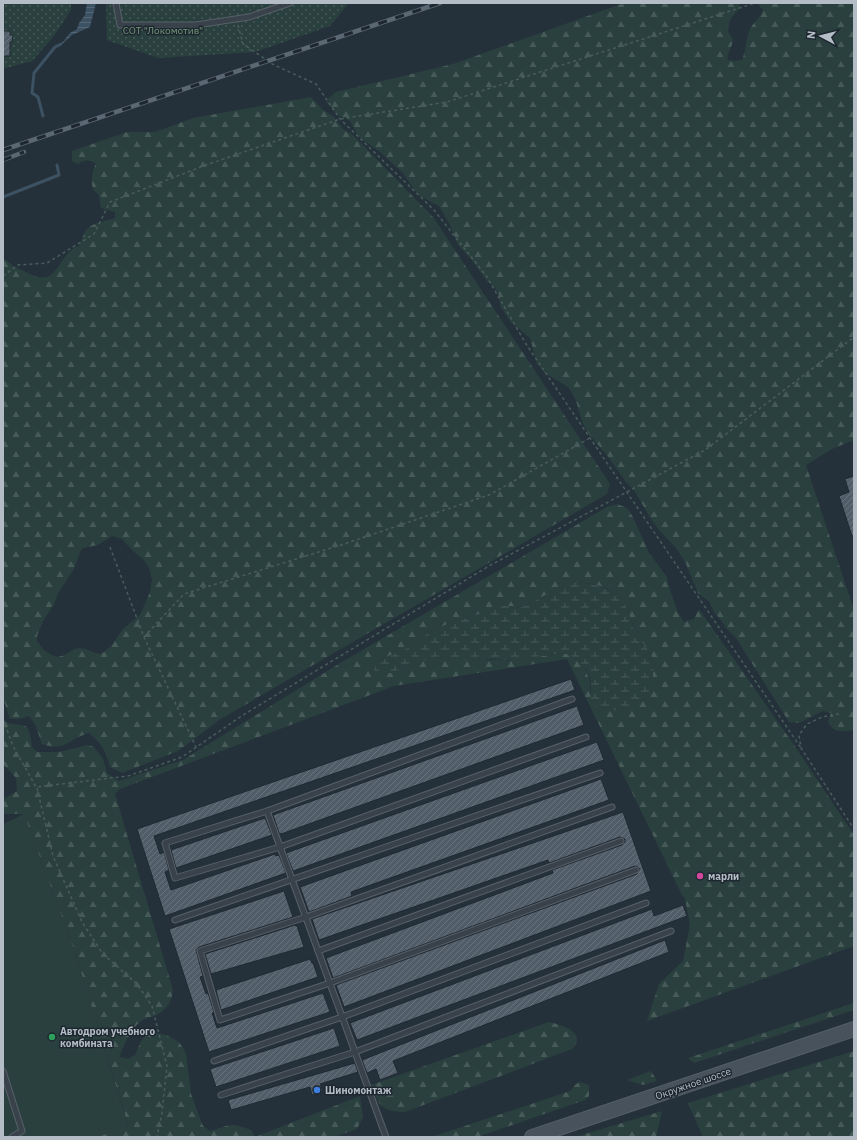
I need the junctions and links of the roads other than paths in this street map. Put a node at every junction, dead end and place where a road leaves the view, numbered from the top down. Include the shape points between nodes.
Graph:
1 (116, 3) edge
2 (290, 3) edge
3 (572, 699) dead end
4 (586, 737) dead end
5 (600, 773) dead end
6 (612, 807) dead end
7 (267, 810) junction
8 (621, 841) dead end
9 (280, 847) junction
10 (636, 870) dead end
11 (292, 879) junction
12 (646, 903) dead end
13 (306, 917) junction
14 (175, 920) dead end
15 (671, 931) dead end
16 (318, 952) junction
17 (330, 983) junction
18 (342, 1017) junction
19 (854, 1029) edge
20 (355, 1052) junction
21 (214, 1061) dead end
22 (3, 1071) edge
23 (220, 1095) dead end
24 (12, 1137) edge
25 (386, 1137) edge
26 (532, 1137) edge

1 - 2 lane via 120,25 196,25 249,17
3 - 7 lane
4 - 9 lane
5 - 11 lane
6 - 13 lane
7 - 9 lane
7 - 9 lane via 165,843 175,878
8 - 16 lane
9 - 11 lane
10 - 17 lane
11 - 13 lane
11 - 14 lane
12 - 18 lane
13 - 16 lane
13 - 17 lane via 200,951 220,1020
15 - 20 lane
16 - 17 lane
17 - 18 lane
18 - 20 lane
18 - 21 lane
19 - 26 main road, Окружное шоссе
20 - 23 lane
20 - 25 lane
22 - 24 lane via 22,1131

